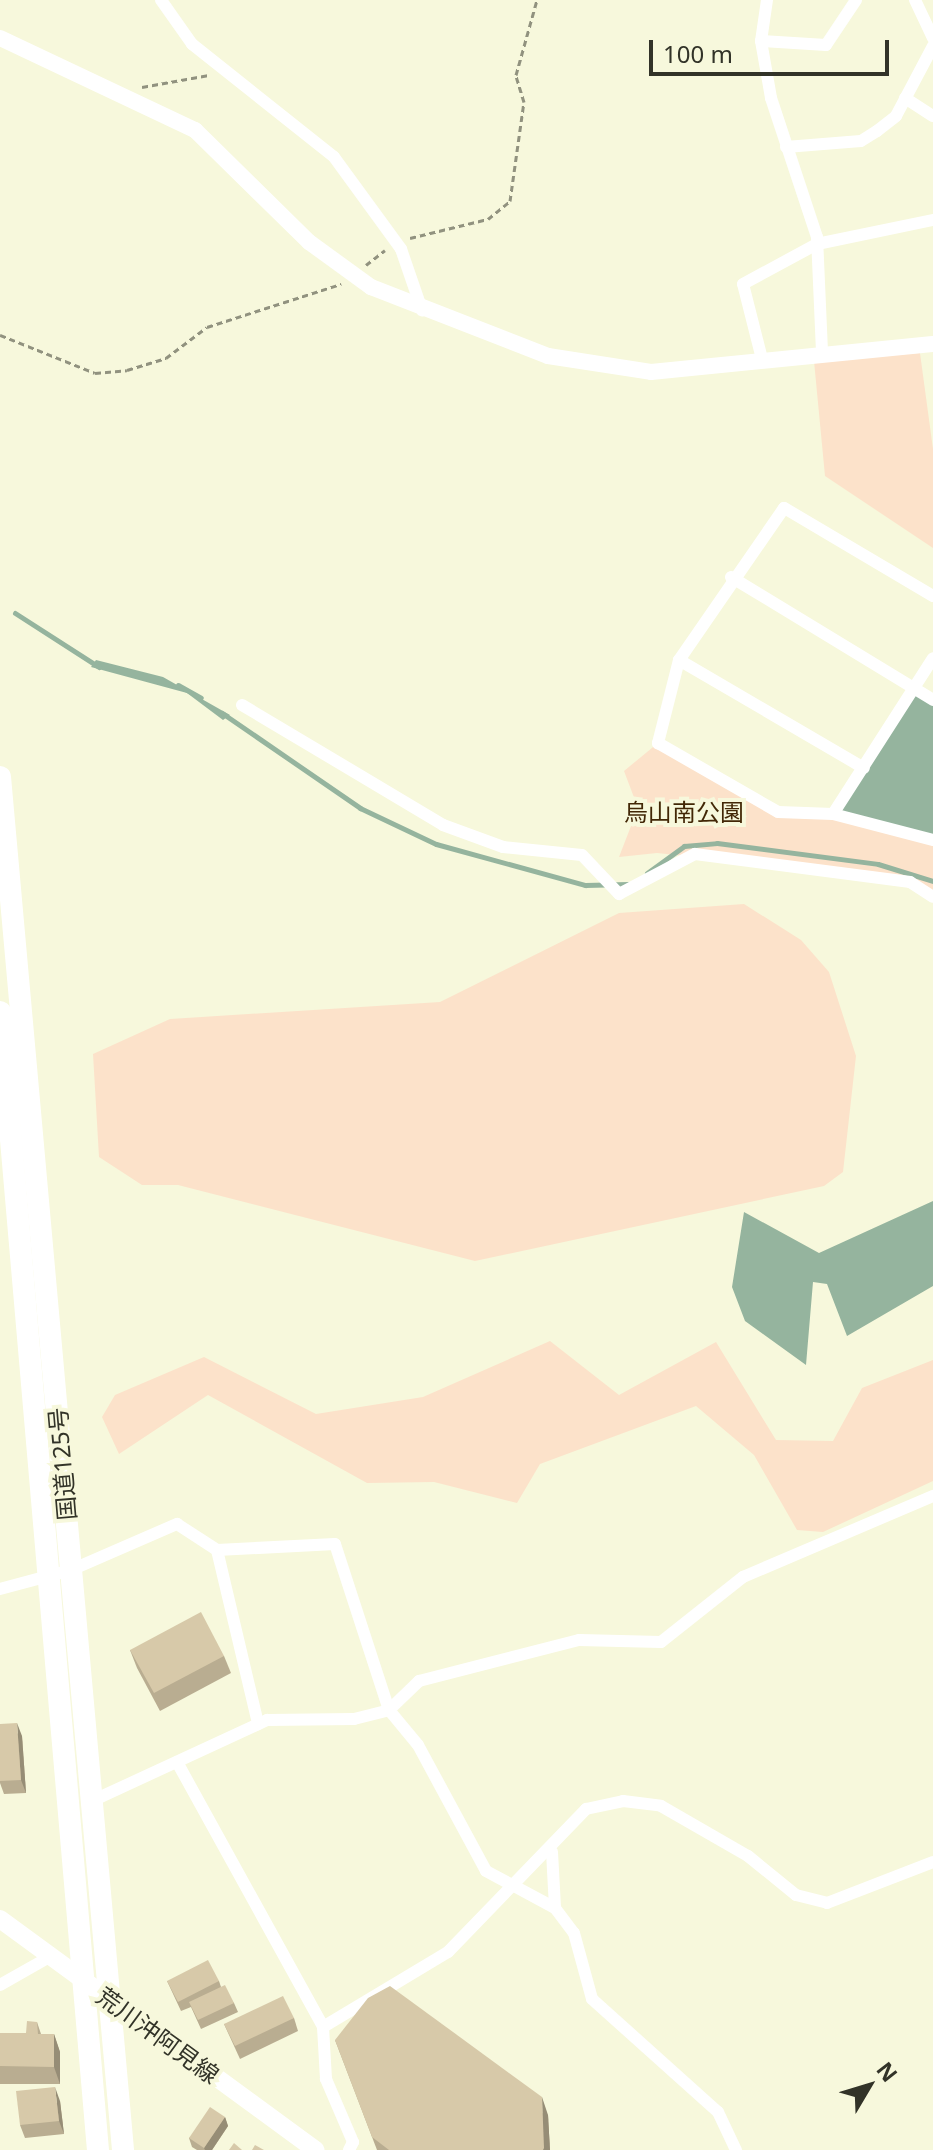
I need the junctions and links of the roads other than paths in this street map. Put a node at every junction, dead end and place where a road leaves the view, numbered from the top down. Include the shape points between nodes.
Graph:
1 (161, 0) edge
2 (767, 0) edge
3 (856, 0) edge
4 (915, 0) edge
5 (0, 38) edge
6 (933, 38) edge
7 (761, 41) junction
8 (933, 46) edge
9 (905, 98) junction
10 (933, 116) edge
11 (786, 147) junction
12 (933, 220) edge
13 (817, 244) junction
14 (422, 310) junction
15 (933, 344) edge
16 (822, 350) junction
17 (762, 359) junction
18 (731, 577) junction
19 (933, 580) edge
20 (929, 594) edge
21 (933, 658) edge
22 (679, 660) junction
23 (914, 688) junction
24 (933, 700) edge
25 (242, 705) dead end
26 (864, 768) junction
27 (0, 777) edge
28 (833, 814) junction
29 (933, 840) edge
30 (933, 897) edge
31 (0, 1012) edge
32 (933, 1496) edge
33 (217, 1550) junction
34 (60, 1572) junction
35 (0, 1589) edge
36 (389, 1710) junction
37 (258, 1724) junction
38 (177, 1762) junction
39 (94, 1800) junction
40 (552, 1852) junction
41 (933, 1862) edge
42 (507, 1885) junction
43 (555, 1908) junction
44 (0, 1919) edge
45 (51, 1956) junction
46 (82, 1980) junction
47 (0, 1985) edge
48 (110, 2001) junction
49 (323, 2027) junction
50 (98, 2150) edge
51 (123, 2150) edge
52 (316, 2150) edge
53 (349, 2150) edge
54 (736, 2150) edge

1 - 14 street via 192,44 334,157 397,241
2 - 7 street
3 - 7 street via 826,45
4 - 6 street
5 - 14 street via 133,95 195,130 309,242 353,275
7 - 11 street
8 - 9 street
9 - 10 street
9 - 11 street via 896,116 861,141
11 - 13 street
12 - 13 street
13 - 16 street
13 - 17 street via 743,284
14 - 17 street via 548,356 610,369
15 - 16 street
16 - 17 street
18 - 20 street via 784,508
18 - 22 street
18 - 23 street
19 - 20 street
21 - 23 street
22 - 26 street
22 - 28 street via 658,743 778,812
23 - 24 street
23 - 26 street
25 - 30 street via 443,825 503,847 582,855 619,894 695,854 910,882
26 - 28 street
27 - 34 highway, 国道125号
28 - 29 street
31 - 34 highway, 国道125号
32 - 36 street via 743,1577 661,1642 579,1640 419,1681
33 - 34 street via 177,1524
33 - 36 street via 335,1544
33 - 37 street
34 - 35 street
34 - 39 highway, 国道125号
34 - 46 highway, 国道125号
36 - 37 street via 354,1719
36 - 42 street via 418,1745 486,1871
37 - 38 street
38 - 39 street
38 - 49 street
39 - 48 highway, 国道125号
40 - 41 street via 586,1809 623,1801 661,1806 748,1856 796,1895 827,1903
40 - 42 street
40 - 43 street
42 - 43 street
42 - 49 street via 448,1952
43 - 54 street via 574,1933 592,1999 718,2112
44 - 45 main road, 荒川沖阿見線
45 - 46 main road, 荒川沖阿見線
45 - 47 street
46 - 48 main road, 荒川沖阿見線
46 - 50 highway, 国道125号
48 - 51 highway, 国道125号
48 - 52 main road, 荒川沖阿見線
49 - 53 street via 326,2079 353,2142

